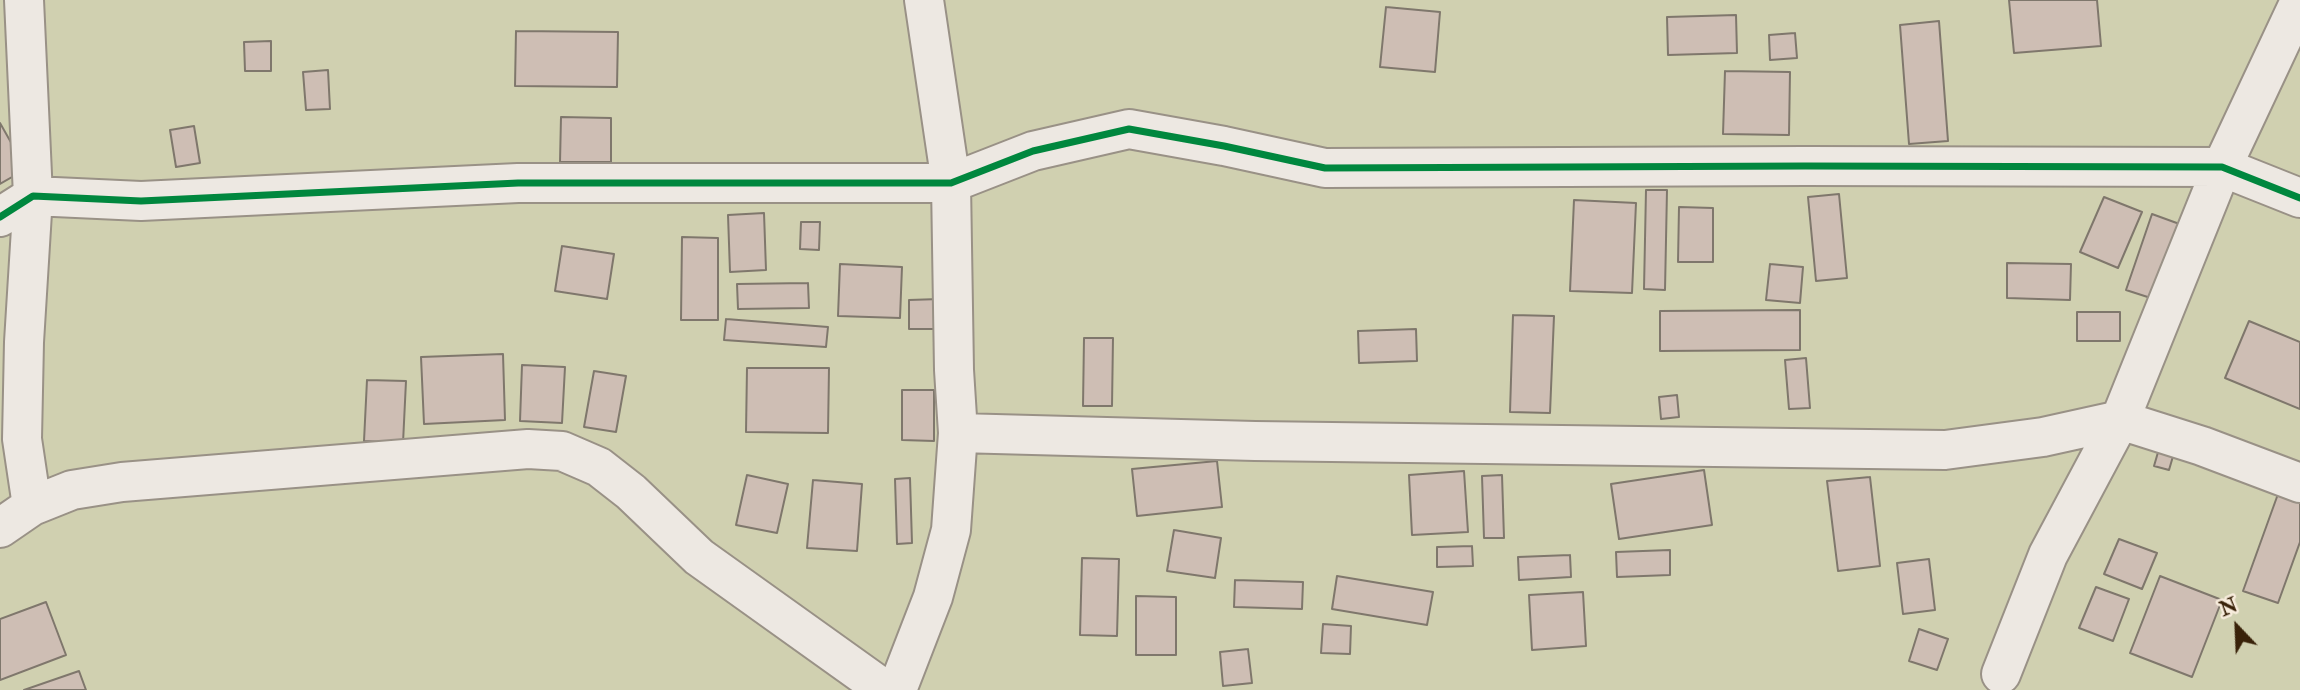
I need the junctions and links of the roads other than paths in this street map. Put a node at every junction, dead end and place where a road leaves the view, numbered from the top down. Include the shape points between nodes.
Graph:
1 (24, 0) edge
2 (924, 0) edge
3 (2300, 1) edge
4 (2222, 167) junction
5 (951, 183) junction
6 (33, 196) junction
7 (2300, 198) edge
8 (0, 217) edge
9 (2120, 420) junction
10 (958, 433) junction
11 (2300, 483) edge
12 (32, 506) junction
13 (0, 528) edge
14 (2001, 674) dead end
15 (885, 690) edge
16 (897, 690) edge

1 - 6 street
2 - 5 street
3 - 4 street
4 - 5 street via 1325,168 1129,129 1033,151
4 - 7 street
4 - 9 street
5 - 6 street via 518,183 141,201
5 - 10 street
6 - 8 street
6 - 12 street via 22,439
9 - 10 street via 2043,438 1945,450
9 - 11 street
9 - 14 street via 2048,555
10 - 16 street via 951,530 933,597
12 - 13 street
12 - 15 street via 72,490 122,482 528,449 562,451 599,467 699,556

